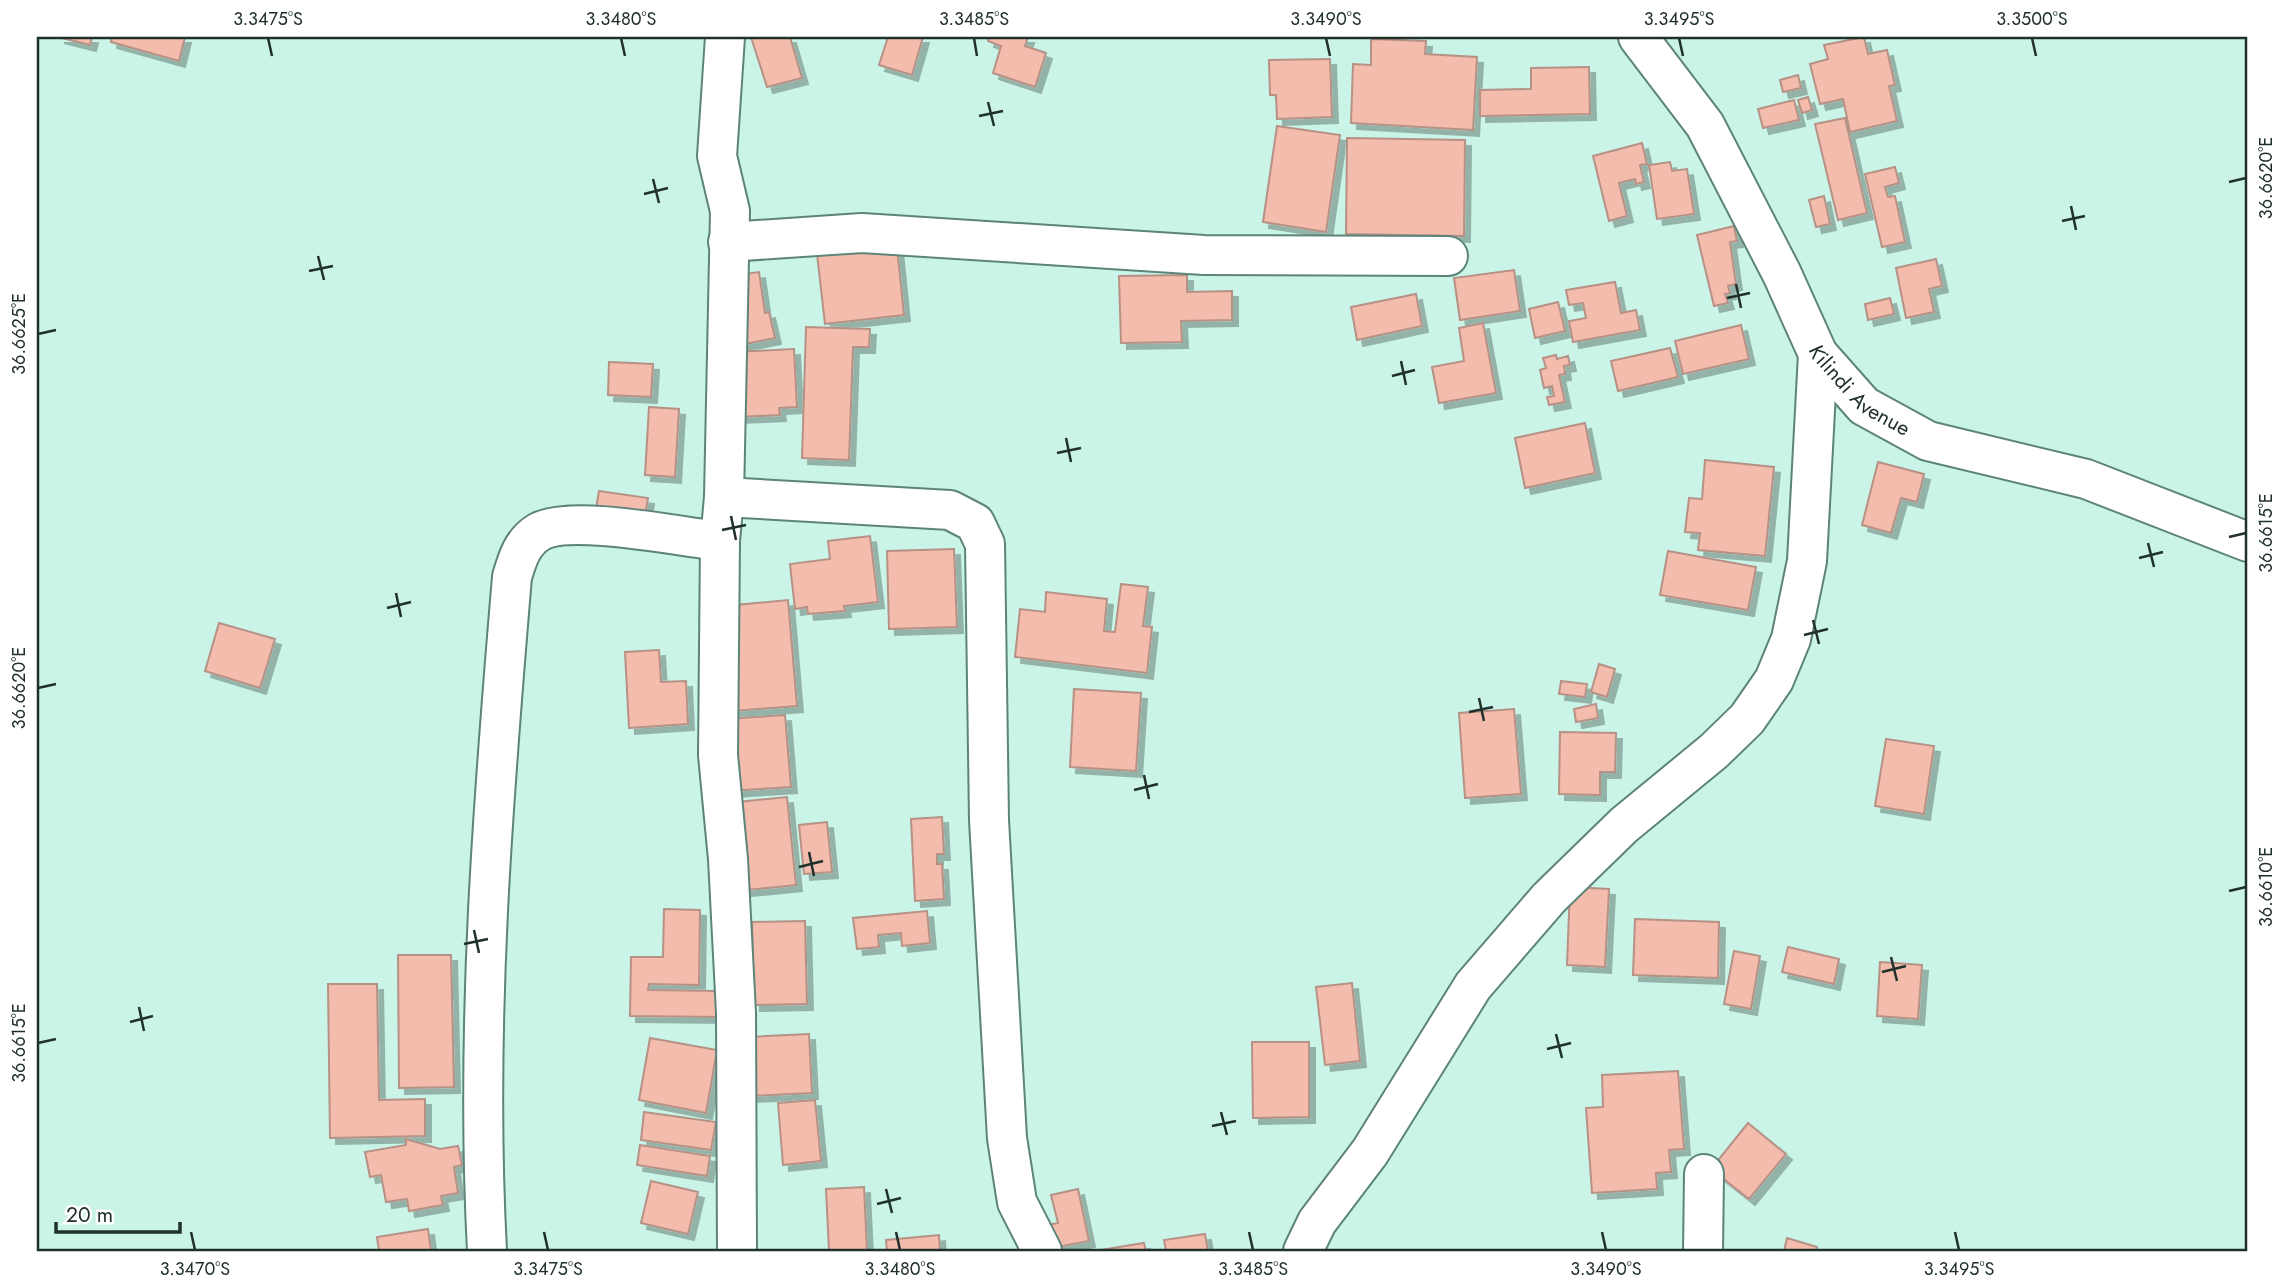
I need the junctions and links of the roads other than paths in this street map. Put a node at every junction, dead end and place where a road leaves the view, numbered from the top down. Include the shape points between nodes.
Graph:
1 (725, 37) edge
2 (1638, 37) edge
3 (728, 242) junction
4 (1448, 256) dead end
5 (1818, 354) junction
6 (724, 497) junction
7 (720, 541) junction
8 (2248, 542) edge
9 (1704, 1174) dead end
10 (487, 1251) edge
11 (737, 1251) edge
12 (1042, 1251) edge
13 (1303, 1251) edge
14 (1703, 1251) edge

1 - 3 street via 717,156 730,211
2 - 5 street, Kilindi Avenue via 1706,125
3 - 4 street via 862,233 1204,255
3 - 6 street
5 - 8 street, Kilindi Avenue via 1864,406 1928,440 2085,479
5 - 13 street via 1807,561 1791,639 1774,680 1747,719 1624,825 1549,898 1473,986
6 - 7 street
6 - 12 street via 950,510 975,523 985,544 989,820 1007,1138 1017,1202
7 - 10 street via 581,524 539,532 520,551 512,577 489,853 484,1011
7 - 11 street via 718,755 736,1013
9 - 14 street

